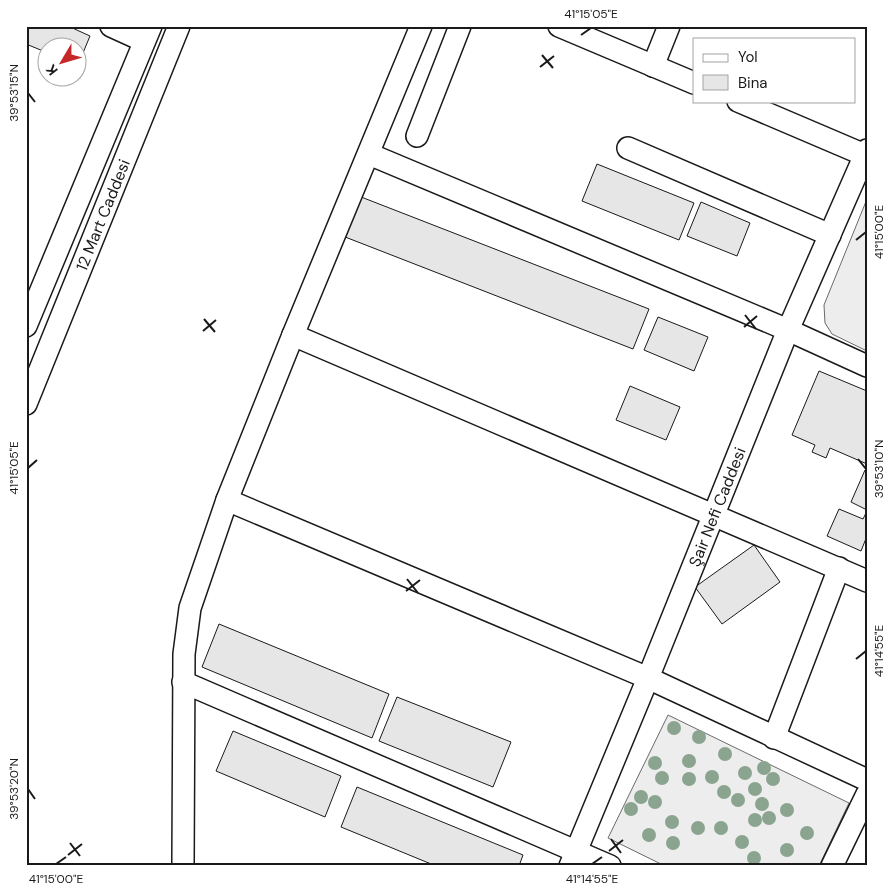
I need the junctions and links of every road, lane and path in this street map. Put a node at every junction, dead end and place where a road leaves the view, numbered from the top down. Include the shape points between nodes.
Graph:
1 (111, 26) edge
2 (179, 26) edge
3 (421, 26) edge
4 (460, 26) edge
5 (558, 26) edge
6 (669, 26) edge
7 (148, 34) edge
8 (654, 66) junction
9 (693, 83) edge
10 (740, 102) edge
11 (417, 136) dead end
12 (628, 148) dead end
13 (866, 153) edge
14 (369, 154) junction
15 (830, 236) junction
16 (26, 326) edge
17 (788, 330) junction
18 (293, 335) junction
19 (867, 366) edge
20 (26, 404) edge
21 (227, 500) junction
22 (714, 514) junction
23 (839, 568) junction
24 (866, 576) edge
25 (648, 678) junction
26 (183, 682) junction
27 (774, 738) junction
28 (867, 780) edge
29 (867, 794) edge
30 (573, 859) edge
31 (183, 866) edge
32 (610, 866) edge
33 (832, 866) edge

1 - 7 street
2 - 20 street, 12 Mart Caddesi
3 - 14 street
4 - 11 street
5 - 8 street
6 - 8 street
7 - 16 street, 12 Mart Caddesi
8 - 9 street
10 - 13 street
12 - 15 street
13 - 15 street, Şair Nefi Caddesi
14 - 17 street
14 - 18 street
15 - 17 street, Şair Nefi Caddesi
17 - 19 street
17 - 22 street, Şair Nefi Caddesi
18 - 21 street
18 - 22 street
21 - 25 street
21 - 26 street via 190,608
22 - 23 street
22 - 25 street, Şair Nefi Caddesi
23 - 24 street
23 - 27 street
25 - 27 street
25 - 30 street, Şair Nefi Caddesi
26 - 30 street
26 - 31 street
27 - 28 street
29 - 33 street
30 - 32 street

